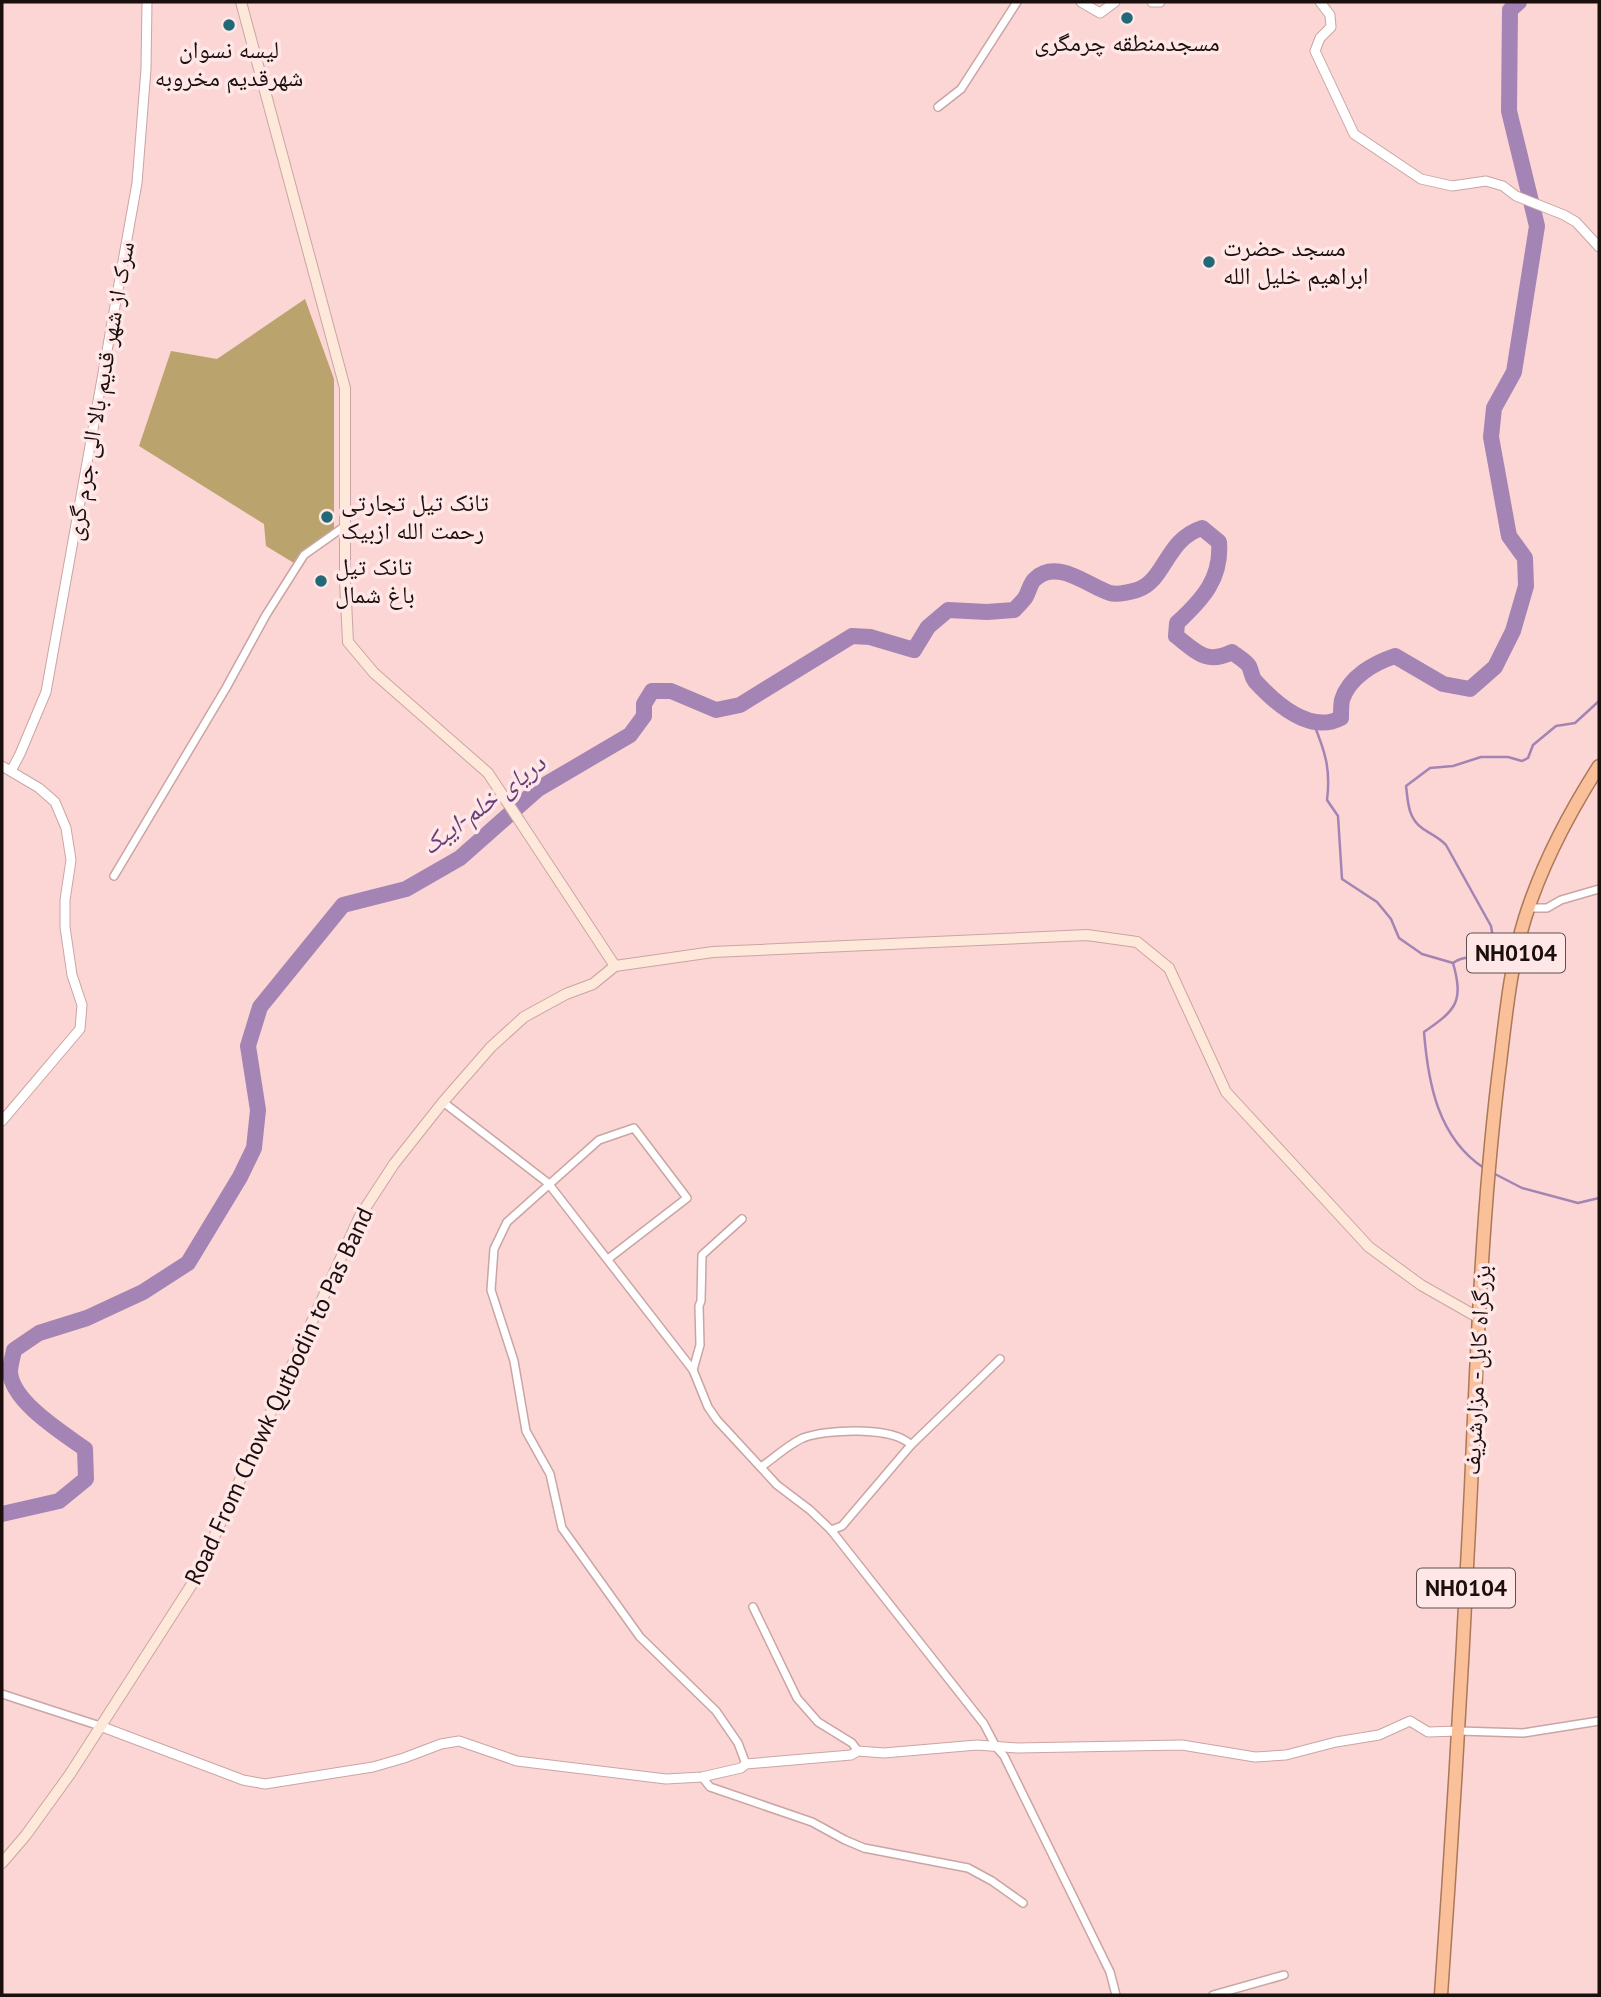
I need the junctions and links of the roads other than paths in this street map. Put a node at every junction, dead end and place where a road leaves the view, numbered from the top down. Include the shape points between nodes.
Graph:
1 (147, 2) edge
2 (241, 2) edge
3 (1017, 2) edge
4 (1080, 2) edge
5 (1115, 2) edge
6 (1152, 2) edge
7 (1160, 2) edge
8 (1320, 2) edge
9 (938, 107) dead end
10 (1599, 247) edge
11 (345, 526) junction
12 (1599, 766) edge
13 (6, 769) edge
14 (114, 876) dead end
15 (1599, 889) edge
16 (1529, 908) junction
17 (615, 966) junction
18 (443, 1102) junction
19 (2, 1121) edge
20 (548, 1183) junction
21 (742, 1219) dead end
22 (608, 1259) junction
23 (1479, 1318) junction
24 (1000, 1359) dead end
25 (693, 1370) junction
26 (911, 1445) junction
27 (761, 1467) junction
28 (831, 1531) junction
29 (753, 1607) dead end
30 (2, 1695) edge
31 (1599, 1721) edge
32 (100, 1726) junction
33 (1459, 1731) junction
34 (996, 1748) junction
35 (858, 1751) junction
36 (746, 1764) junction
37 (702, 1777) junction
38 (2, 1863) edge
39 (1023, 1903) dead end
40 (1284, 1975) dead end
41 (1116, 1995) edge
42 (1213, 1995) edge
43 (1441, 1995) edge

1 - 13 street, سرک از شهر قدیم بالا الی جرم گری via 135,196 46,692 20,754
2 - 11 main road via 345,388
3 - 9 street via 961,89
4 - 5 street via 1100,13
6 - 7 street
8 - 10 street via 1330,15 1331,27 1315,51 1354,134 1421,179 1452,186 1486,181 1503,186 1576,222
11 - 14 street via 304,555
11 - 17 main road via 348,642 374,673 488,773
12 - 16 highway, بزرگراه کابل - مزارشریف / NH0104 via 1573,806
13 - 19 street via 55,802 66,828 71,860 65,927 82,1005 80,1029
15 - 16 street via 1547,908
16 - 23 highway, بزرگراه کابل - مزارشریف / NH0104 via 1511,975 1489,1157
17 - 18 main road, Road From Chowk Qutbodin to Pas Band via 593,984 524,1017
17 - 23 main road via 713,952 1087,935 1137,942 1169,968 1226,1092 1369,1247 1421,1285
18 - 20 street
18 - 32 main road, Road From Chowk Qutbodin to Pas Band via 360,1216 194,1581
20 - 22 street
20 - 22 street via 599,1140 634,1128 687,1198
20 - 36 street via 507,1222 494,1249 491,1290 514,1361 526,1431 550,1474 562,1528 640,1637 716,1711
21 - 25 street via 702,1255 700,1345
22 - 25 street
23 - 33 highway, بزرگراه کابل - مزارشریف / NH0104
24 - 26 street
25 - 27 street via 717,1420
26 - 27 street via 905,1438 876,1432 841,1432 803,1438
26 - 28 street via 842,1526
27 - 28 street
28 - 34 street via 984,1724
29 - 35 street via 797,1698 818,1722
30 - 32 street
31 - 33 street via 1522,1733
32 - 37 street via 243,1780 265,1784 373,1766 459,1741 517,1760 666,1779
32 - 38 main road, Road From Chowk Qutbodin to Pas Band
33 - 34 street via 1428,1732 1410,1721 1379,1735 1255,1757 1182,1745
33 - 43 highway, بزرگراه کابل - مزارشریف / NH0104
34 - 35 street
34 - 41 street via 1004,1756 1110,1972
35 - 36 street
36 - 37 street
37 - 39 street via 710,1787 812,1822 864,1848 968,1868
40 - 42 street

